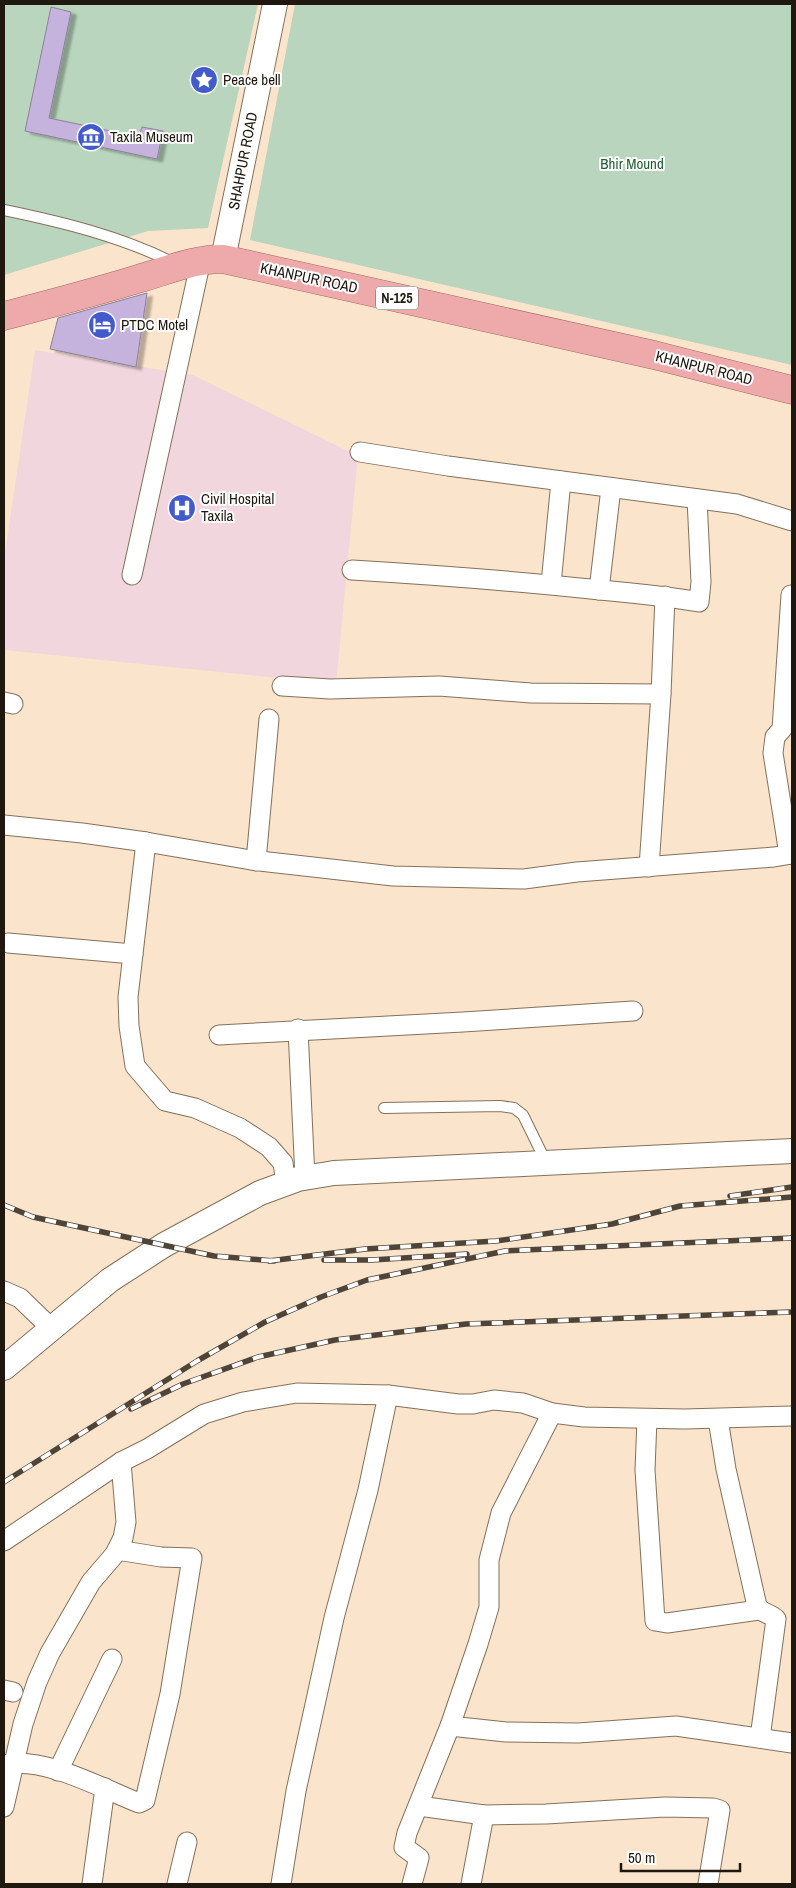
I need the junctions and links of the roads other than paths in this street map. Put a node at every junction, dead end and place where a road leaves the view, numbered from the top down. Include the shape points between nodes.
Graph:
1 (275, 4) edge
2 (4, 210) edge
3 (201, 262) junction
4 (4, 316) edge
5 (792, 390) edge
6 (360, 452) dead end
7 (561, 481) junction
8 (611, 488) junction
9 (698, 499) junction
10 (792, 521) edge
11 (352, 570) dead end
12 (132, 575) dead end
13 (551, 584) junction
14 (599, 590) junction
15 (791, 595) dead end
16 (665, 596) junction
17 (282, 686) dead end
18 (661, 694) junction
19 (269, 719) dead end
20 (4, 825) edge
21 (146, 842) junction
22 (791, 854) edge
23 (256, 860) junction
24 (649, 867) junction
25 (8, 943) dead end
26 (133, 954) junction
27 (633, 1010) dead end
28 (298, 1030) junction
29 (218, 1035) dead end
30 (384, 1108) dead end
31 (792, 1151) edge
32 (547, 1163) junction
33 (295, 1180) junction
34 (4, 1292) edge
35 (51, 1328) junction
36 (4, 1368) edge
37 (388, 1395) junction
38 (552, 1413) junction
39 (792, 1416) edge
40 (647, 1418) junction
41 (718, 1418) junction
42 (121, 1462) junction
43 (4, 1541) edge
44 (117, 1550) junction
45 (759, 1610) junction
46 (112, 1659) dead end
47 (450, 1726) junction
48 (760, 1738) junction
49 (792, 1743) edge
50 (8, 1764) edge
51 (58, 1771) junction
52 (105, 1788) junction
53 (419, 1806) junction
54 (4, 1807) edge
55 (484, 1815) junction
56 (187, 1842) dead end
57 (92, 1884) edge
58 (177, 1884) edge
59 (281, 1884) edge
60 (412, 1884) edge
61 (470, 1884) edge
62 (708, 1884) edge

1 - 3 street, SHAHPUR ROAD
2 - 3 lane via 71,224 150,251
3 - 4 highway
3 - 5 highway, KHANPUR ROAD / N-125 via 654,355
3 - 12 street
6 - 7 street
7 - 8 street
7 - 13 street
8 - 9 street
8 - 14 street
9 - 10 street via 737,504
9 - 16 street via 699,602
11 - 13 street
13 - 14 street
14 - 16 street
15 - 22 street via 782,729 775,737 773,753
16 - 18 street
17 - 18 street via 330,689 439,686 531,693
18 - 24 street
19 - 23 street
20 - 21 street
21 - 23 street
21 - 26 street
22 - 24 street
23 - 24 street via 393,876 514,879
25 - 26 street
26 - 33 street via 128,997 135,1066 166,1101 195,1108 240,1128 269,1147
27 - 28 street
28 - 29 street
28 - 33 street
30 - 32 lane via 514,1108 523,1115
31 - 32 street
32 - 33 street via 334,1173
33 - 35 street via 260,1193 164,1245 110,1280
34 - 35 street via 20,1298
35 - 36 street
37 - 38 street via 458,1404 494,1400 523,1403
37 - 42 street via 297,1393 243,1402 204,1414
37 - 59 street via 296,1791
38 - 40 street
38 - 47 street via 501,1514 489,1560 489,1607
39 - 41 street
40 - 41 street
40 - 45 street via 645,1470 655,1621 667,1623
41 - 45 street via 726,1469
42 - 43 street
42 - 44 street via 126,1522
44 - 50 street via 91,1582 50,1654
44 - 52 street via 192,1558 170,1694 145,1800 139,1803
45 - 48 street via 776,1619
46 - 51 street
47 - 48 street via 506,1732 578,1733 676,1726
47 - 53 street
48 - 49 street
50 - 51 street
50 - 54 street
51 - 52 street
52 - 57 street
53 - 55 street
53 - 60 street via 404,1847 419,1858
55 - 61 street
55 - 62 street via 665,1807 720,1810
56 - 58 street

